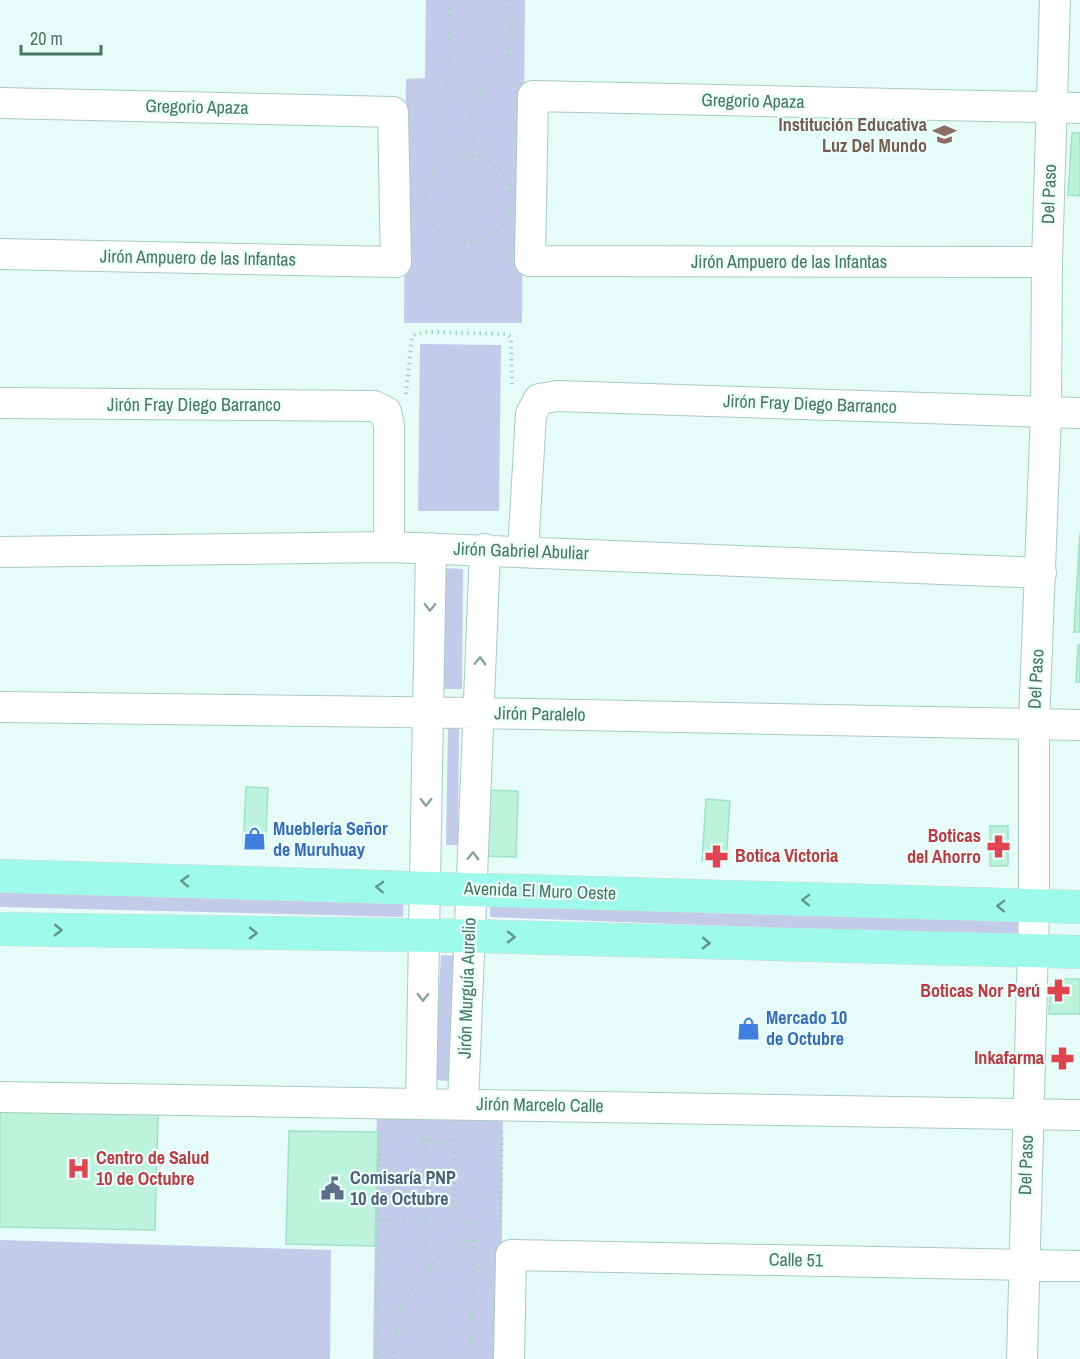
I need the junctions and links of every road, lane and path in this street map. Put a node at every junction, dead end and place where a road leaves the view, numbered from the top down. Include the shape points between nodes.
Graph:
1 (450, 0) edge
2 (506, 0) edge
3 (1055, 0) edge
4 (447, 94) dead end
5 (470, 94) dead end
6 (481, 95) dead end
7 (0, 103) edge
8 (1066, 108) edge
9 (473, 157) junction
10 (0, 254) edge
11 (530, 261) joint
12 (396, 262) joint
13 (1047, 262) junction
14 (0, 404) edge
15 (535, 406) junction
16 (386, 412) junction
17 (1046, 412) junction
18 (1080, 413) edge
19 (389, 547) junction
20 (430, 548) junction
21 (485, 549) junction
22 (523, 551) junction
23 (0, 552) edge
24 (1041, 573) junction
25 (0, 707) edge
26 (428, 712) junction
27 (478, 713) junction
28 (1034, 724) junction
29 (1080, 725) edge
30 (0, 876) edge
31 (425, 888) junction
32 (471, 889) junction
33 (1080, 907) edge
34 (1034, 908) junction
35 (0, 929) edge
36 (424, 936) junction
37 (470, 936) junction
38 (1033, 951) junction
39 (1080, 952) edge
40 (0, 1097) edge
41 (421, 1103) junction
42 (463, 1104) junction
43 (1027, 1114) junction
44 (1080, 1115) edge
45 (380, 1121) dead end
46 (425, 1139) dead end
47 (454, 1140) dead end
48 (379, 1220) junction
49 (424, 1222) junction
50 (454, 1222) junction
51 (472, 1239) junction
52 (501, 1247) junction
53 (1023, 1264) junction
54 (1080, 1266) edge
55 (425, 1271) junction
56 (377, 1359) edge
57 (393, 1359) edge
58 (471, 1359) edge
59 (509, 1359) edge
60 (1022, 1359) edge

1 - 4 path
2 - 6 path via 512,24 508,56
3 - 8 street, Del Paso
5 - 9 path
7 - 12 street, Gregorio Apaza via 393,112
8 - 11 street, Gregorio Apaza via 533,96
8 - 13 street, Del Paso
9 - 9 path via 455,158 439,167 428,182 424,199 428,217 438,231 454,240 472,242 489,237 502,225 510,208 510,190 503,174 490,162
10 - 12 street, Jirón Ampuero de las Infantas
11 - 13 street, Jirón Ampuero de las Infantas
13 - 17 street, Del Paso
14 - 16 street, Jirón Fray Diego Barranco via 374,406
15 - 16 path via 518,406 512,393 512,349 507,334 427,332 412,338 407,393
15 - 17 street, Jirón Fray Diego Barranco via 557,396
15 - 22 street
16 - 19 street
17 - 18 street, Jirón Fray Diego Barranco
17 - 24 street, Del Paso
19 - 20 street, Jirón Gabriel Abuliar
19 - 23 street, Jirón Gabriel Abuliar
20 - 21 street, Jirón Gabriel Abuliar
20 -> 26 street
21 - 22 street, Jirón Gabriel Abuliar
27 -> 21 street, Jirón Murguía Aurelio
22 - 24 street, Jirón Gabriel Abuliar
24 - 28 street, Del Paso
25 - 26 street, Jirón Paralelo
26 - 27 street, Jirón Paralelo
26 -> 31 street
27 - 28 street, Jirón Paralelo
32 -> 27 street, Jirón Murguía Aurelio
28 - 29 street, Jirón Paralelo
28 - 34 street, Del Paso
31 -> 30 main road, Avenida El Muro Oeste
31 - 32 main road, Avenida El Muro Oeste
31 - 36 street
34 -> 32 main road, Avenida El Muro Oeste
32 - 37 street, Jirón Murguía Aurelio
33 - 34 main road, Avenida El Muro Oeste
34 - 38 street, Del Paso
35 -> 36 main road
36 - 37 main road
36 -> 41 street
37 -> 38 main road
37 - 42 street, Jirón Murguía Aurelio
38 - 39 main road
38 - 43 street, Del Paso
40 - 41 street, Jirón Marcelo Calle
41 - 42 street, Jirón Marcelo Calle
42 - 43 street, Jirón Marcelo Calle
43 - 44 street, Jirón Marcelo Calle
43 - 53 street, Del Paso
45 - 48 path
46 - 49 path
47 - 50 path
48 - 49 path
48 - 56 path
49 - 50 path
49 - 55 path
50 - 51 path via 474,1221
51 - 52 path
51 - 55 path via 446,1252
51 - 58 path
52 - 53 street, Calle 51
52 - 59 street
53 - 54 street, Calle 51
53 - 60 street, Del Paso
55 - 57 path via 393,1334

